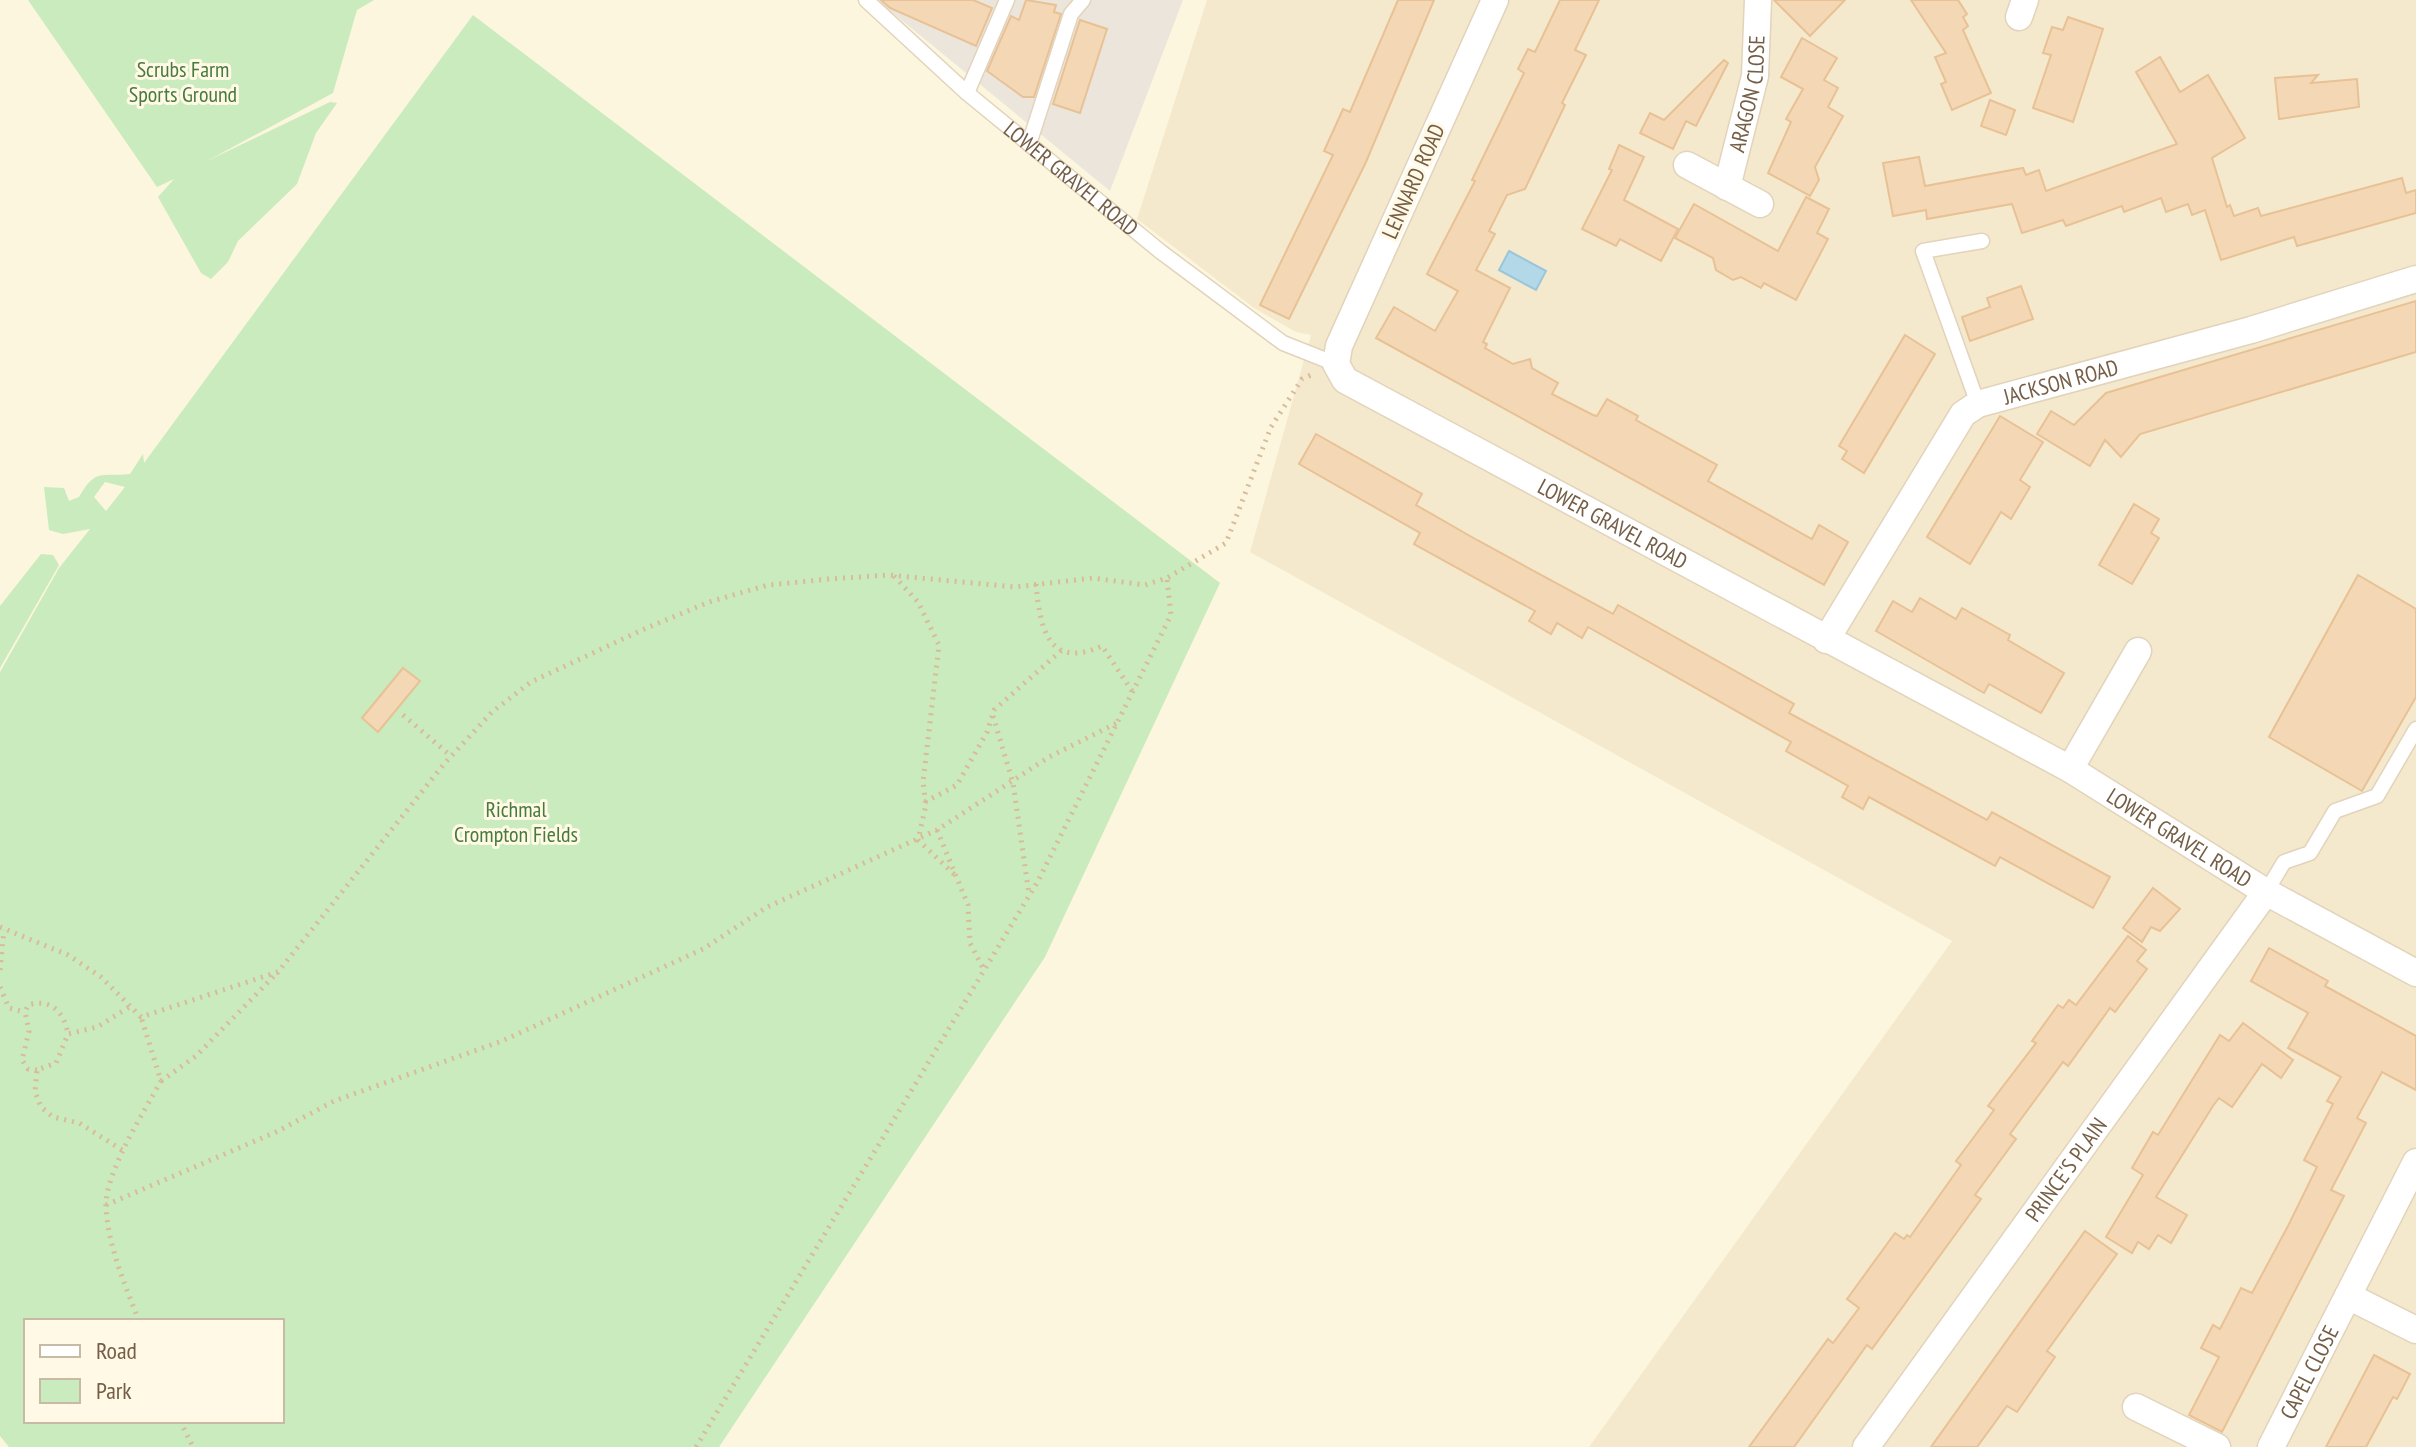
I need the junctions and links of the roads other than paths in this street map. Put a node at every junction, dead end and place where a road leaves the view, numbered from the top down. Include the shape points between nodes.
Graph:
1 (866, 0) edge
2 (1007, 0) edge
3 (1083, 0) edge
4 (1495, 0) edge
5 (1758, 0) edge
6 (967, 93) junction
7 (1029, 144) junction
8 (1687, 165) dead end
9 (1727, 187) junction
10 (1760, 204) dead end
11 (1982, 241) dead end
12 (2416, 279) edge
13 (1336, 364) junction
14 (1978, 404) junction
15 (1826, 640) junction
16 (2138, 651) dead end
17 (2416, 729) edge
18 (2070, 769) junction
19 (2266, 892) junction
20 (2416, 973) edge
21 (2416, 1162) edge
22 (2348, 1296) junction
23 (2416, 1330) edge
24 (2136, 1407) dead end
25 (1866, 1447) edge
26 (2217, 1447) edge
27 (2271, 1447) edge

1 - 6 lane, LOWER GRAVEL ROAD
2 - 6 lane
3 - 7 lane via 1071,14
4 - 13 street, LENNARD ROAD via 1339,346
5 - 9 street, ARAGON CLOSE via 1755,76
6 - 7 lane, LOWER GRAVEL ROAD
7 - 13 lane, LOWER GRAVEL ROAD via 1283,343
8 - 9 street, ARAGON CLOSE
9 - 10 street, ARAGON CLOSE
11 - 14 lane via 1923,251
12 - 14 street, JACKSON ROAD
13 - 15 street, LOWER GRAVEL ROAD via 1345,380
14 - 15 street, JACKSON ROAD via 1963,414
15 - 18 street, LOWER GRAVEL ROAD
16 - 18 street
17 - 19 lane via 2377,796 2335,811 2310,853 2284,862
18 - 19 street, LOWER GRAVEL ROAD
19 - 20 street, LOWER GRAVEL ROAD
19 - 25 street, PRINCE'S PLAIN
21 - 22 street, CAPEL CLOSE
22 - 23 street
22 - 27 street, CAPEL CLOSE
24 - 26 street

